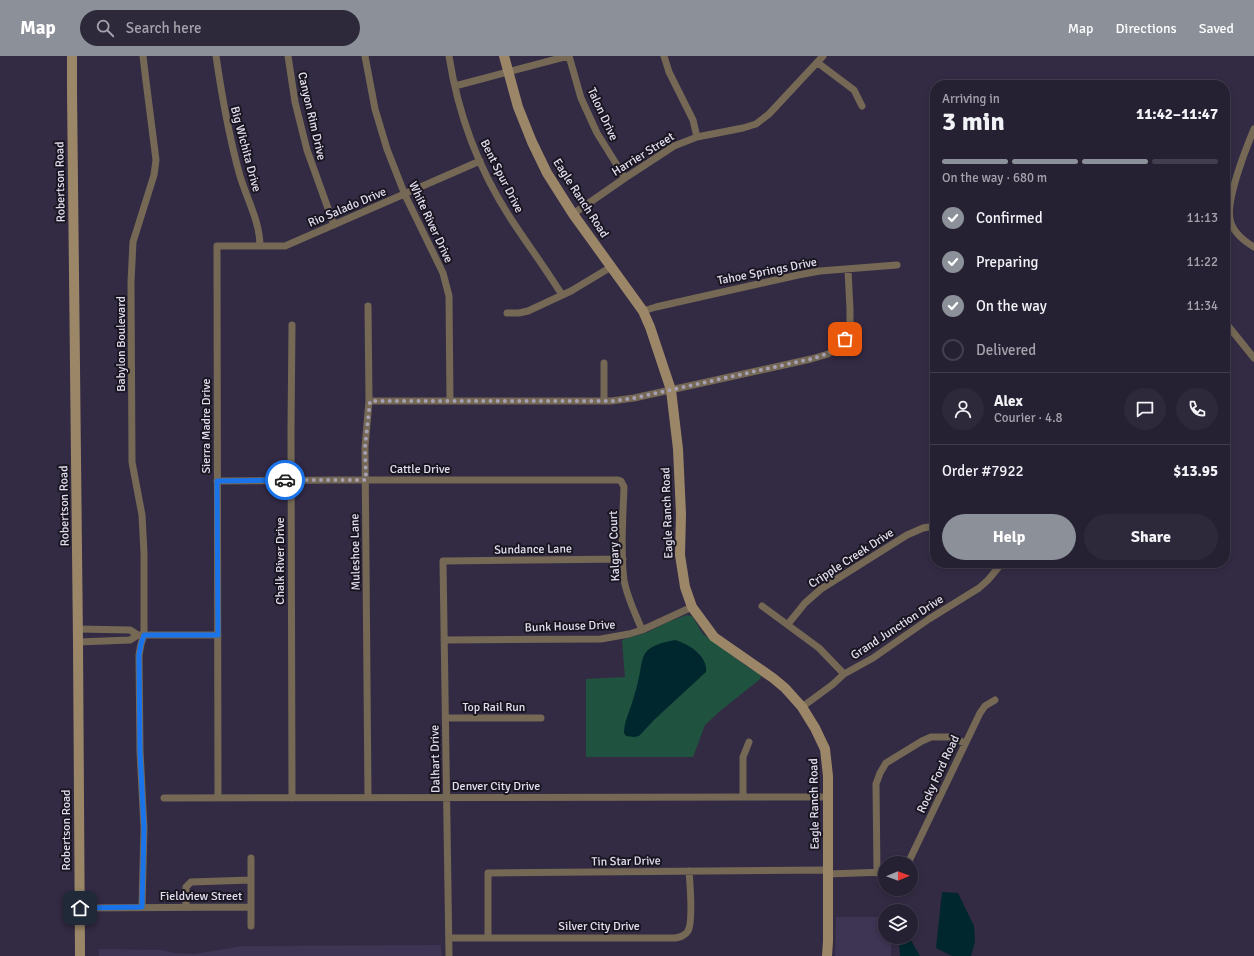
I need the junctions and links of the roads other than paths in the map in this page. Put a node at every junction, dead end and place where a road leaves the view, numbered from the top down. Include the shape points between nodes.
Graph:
1 (72, 56) edge
2 (143, 56) edge
3 (216, 56) edge
4 (288, 56) edge
5 (365, 56) edge
6 (449, 56) edge
7 (504, 56) edge
8 (569, 56) edge
9 (664, 56) edge
10 (823, 56) edge
11 (818, 63) junction
12 (508, 72) junction
13 (455, 86) junction
14 (862, 106) dead end
15 (1254, 129) edge
16 (697, 137) junction
17 (480, 161) junction
18 (625, 178) junction
19 (405, 195) junction
20 (574, 214) junction
21 (334, 225) junction
22 (217, 246) joint
23 (260, 246) junction
24 (1254, 247) edge
25 (897, 265) dead end
26 (611, 267) junction
27 (848, 270) junction
28 (562, 295) junction
29 (368, 306) dead end
30 (643, 311) junction
31 (507, 313) dead end
32 (292, 325) dead end
33 (1230, 328) edge
34 (1254, 358) edge
35 (604, 363) dead end
36 (671, 390) junction
37 (370, 401) junction
38 (450, 401) junction
39 (604, 401) junction
40 (291, 480) junction
41 (366, 480) junction
42 (217, 481) junction
43 (622, 482) joint
44 (930, 527) edge
45 (623, 559) junction
46 (443, 561) joint
47 (998, 568) edge
48 (762, 606) dead end
49 (692, 607) junction
50 (788, 624) junction
51 (78, 629) junction
52 (642, 630) junction
53 (141, 635) junction
54 (218, 635) junction
55 (444, 640) junction
56 (78, 642) junction
57 (844, 674) junction
58 (995, 700) dead end
59 (802, 707) junction
60 (446, 718) junction
61 (541, 718) dead end
62 (749, 742) dead end
63 (965, 743) junction
64 (218, 797) junction
65 (447, 797) junction
66 (743, 797) junction
67 (828, 797) junction
68 (164, 798) dead end
69 (292, 798) junction
70 (368, 798) junction
71 (911, 856) edge
72 (251, 858) dead end
73 (689, 871) junction
74 (828, 872) junction
75 (877, 872) joint
76 (251, 880) junction
77 (142, 907) junction
78 (186, 907) junction
79 (251, 907) junction
80 (80, 908) junction
81 (251, 926) dead end
82 (488, 937) junction
83 (449, 938) junction
84 (80, 956) edge
85 (449, 956) edge
86 (827, 956) edge

1 - 51 street, Robertson Road
2 - 53 street, Babylon Boulevard via 156,160 154,175 133,242 131,282 132,462 142,515 144,553
3 - 23 street, Big Wichita Drive via 228,132 260,235
4 - 21 street, Canyon Rim Drive via 295,102 307,150
5 - 19 street, White River Drive via 386,149
6 - 13 street, Bent Spur Drive
7 - 12 street, Eagle Ranch Road
8 - 12 street
8 - 18 street, Talon Drive via 581,98 597,132
9 - 16 street via 669,72 693,120
10 - 11 street, Harrier Street
11 - 14 street via 854,90
11 - 16 street, Harrier Street via 756,124
12 - 13 street
12 - 20 street, Eagle Ranch Road via 532,142 547,173
13 - 17 street, Bent Spur Drive
15 - 24 street via 1231,198 1230,219 1240,236
16 - 18 street, Harrier Street via 674,146
17 - 19 street, Rio Salado Drive
17 - 28 street, Bent Spur Drive via 511,218
18 - 20 street, Harrier Street
19 - 21 street, Rio Salado Drive
19 - 38 street, White River Drive via 443,273 449,296
20 - 26 street, Eagle Ranch Road
21 - 23 street, Rio Salado Drive via 285,246
22 - 23 street, Rio Salado Drive
22 - 42 street, Sierra Madre Drive
25 - 27 street, Tahoe Springs Drive
26 - 28 street
26 - 30 street, Eagle Ranch Road
27 - 30 street, Tahoe Springs Drive via 798,275
27 - 36 street via 850,329 838,347 828,354
28 - 31 street via 528,311
29 - 37 street, Muleshoe Lane
30 - 36 street, Eagle Ranch Road
32 - 40 street, Chalk River Drive
33 - 34 street
35 - 39 street
36 - 39 street
36 - 49 street, Eagle Ranch Road via 678,449 680,555 685,586
37 - 38 street
37 - 41 street, Muleshoe Lane via 365,447
38 - 39 street
40 - 41 street, Cattle Drive
40 - 42 street, Cattle Drive
40 - 69 street, Chalk River Drive
41 - 43 street, Cattle Drive
41 - 70 street, Muleshoe Lane
42 - 54 street, Sierra Madre Drive
43 - 45 street, Kalgary Court
44 - 50 street, Cripple Creek Drive via 907,535 821,590 805,603
45 - 46 street, Sundance Lane
45 - 52 street, Kalgary Court via 627,592
46 - 55 street, Dalhart Drive
47 - 57 street, Grand Junction Drive via 978,588
48 - 50 street
49 - 52 street, Bunk House Drive
49 - 59 street, Eagle Ranch Road via 714,637 773,678
50 - 57 street via 819,648
51 - 53 street via 130,630
51 - 56 street, Robertson Road
52 - 55 street, Bunk House Drive via 601,638
53 - 54 street
53 - 56 street via 130,640
53 - 77 street, Babylon Boulevard via 140,751 144,828
54 - 64 street, Sierra Madre Drive
55 - 60 street, Dalhart Drive
56 - 80 street, Robertson Road
57 - 59 street, Grand Junction Drive
58 - 63 street, Rocky Ford Road via 985,706 980,713
59 - 67 street, Eagle Ranch Road via 825,749
60 - 61 street, Top Rail Run
60 - 65 street, Dalhart Drive
62 - 66 street via 743,757
63 - 71 street, Rocky Ford Road
63 - 75 street via 950,737 931,737 886,763 876,784
64 - 68 street, Denver City Drive
64 - 69 street, Denver City Drive
65 - 66 street, Denver City Drive
65 - 70 street, Denver City Drive
65 - 83 street, Dalhart Drive
66 - 67 street, Denver City Drive
67 - 74 street, Eagle Ranch Road
69 - 70 street, Denver City Drive
72 - 76 street
73 - 74 street, Tin Star Drive
73 - 82 street, Silver City Drive via 690,921 688,931 681,937
73 - 82 street, Tin Star Drive via 488,873
74 - 75 street
74 - 86 street, Eagle Ranch Road
76 - 78 street via 191,882 186,887
76 - 79 street
77 - 78 street, Fieldview Street
77 - 80 street, Fieldview Street
78 - 79 street, Fieldview Street
79 - 81 street
80 - 84 street, Robertson Road
82 - 83 street, Silver City Drive
83 - 85 street, Dalhart Drive

